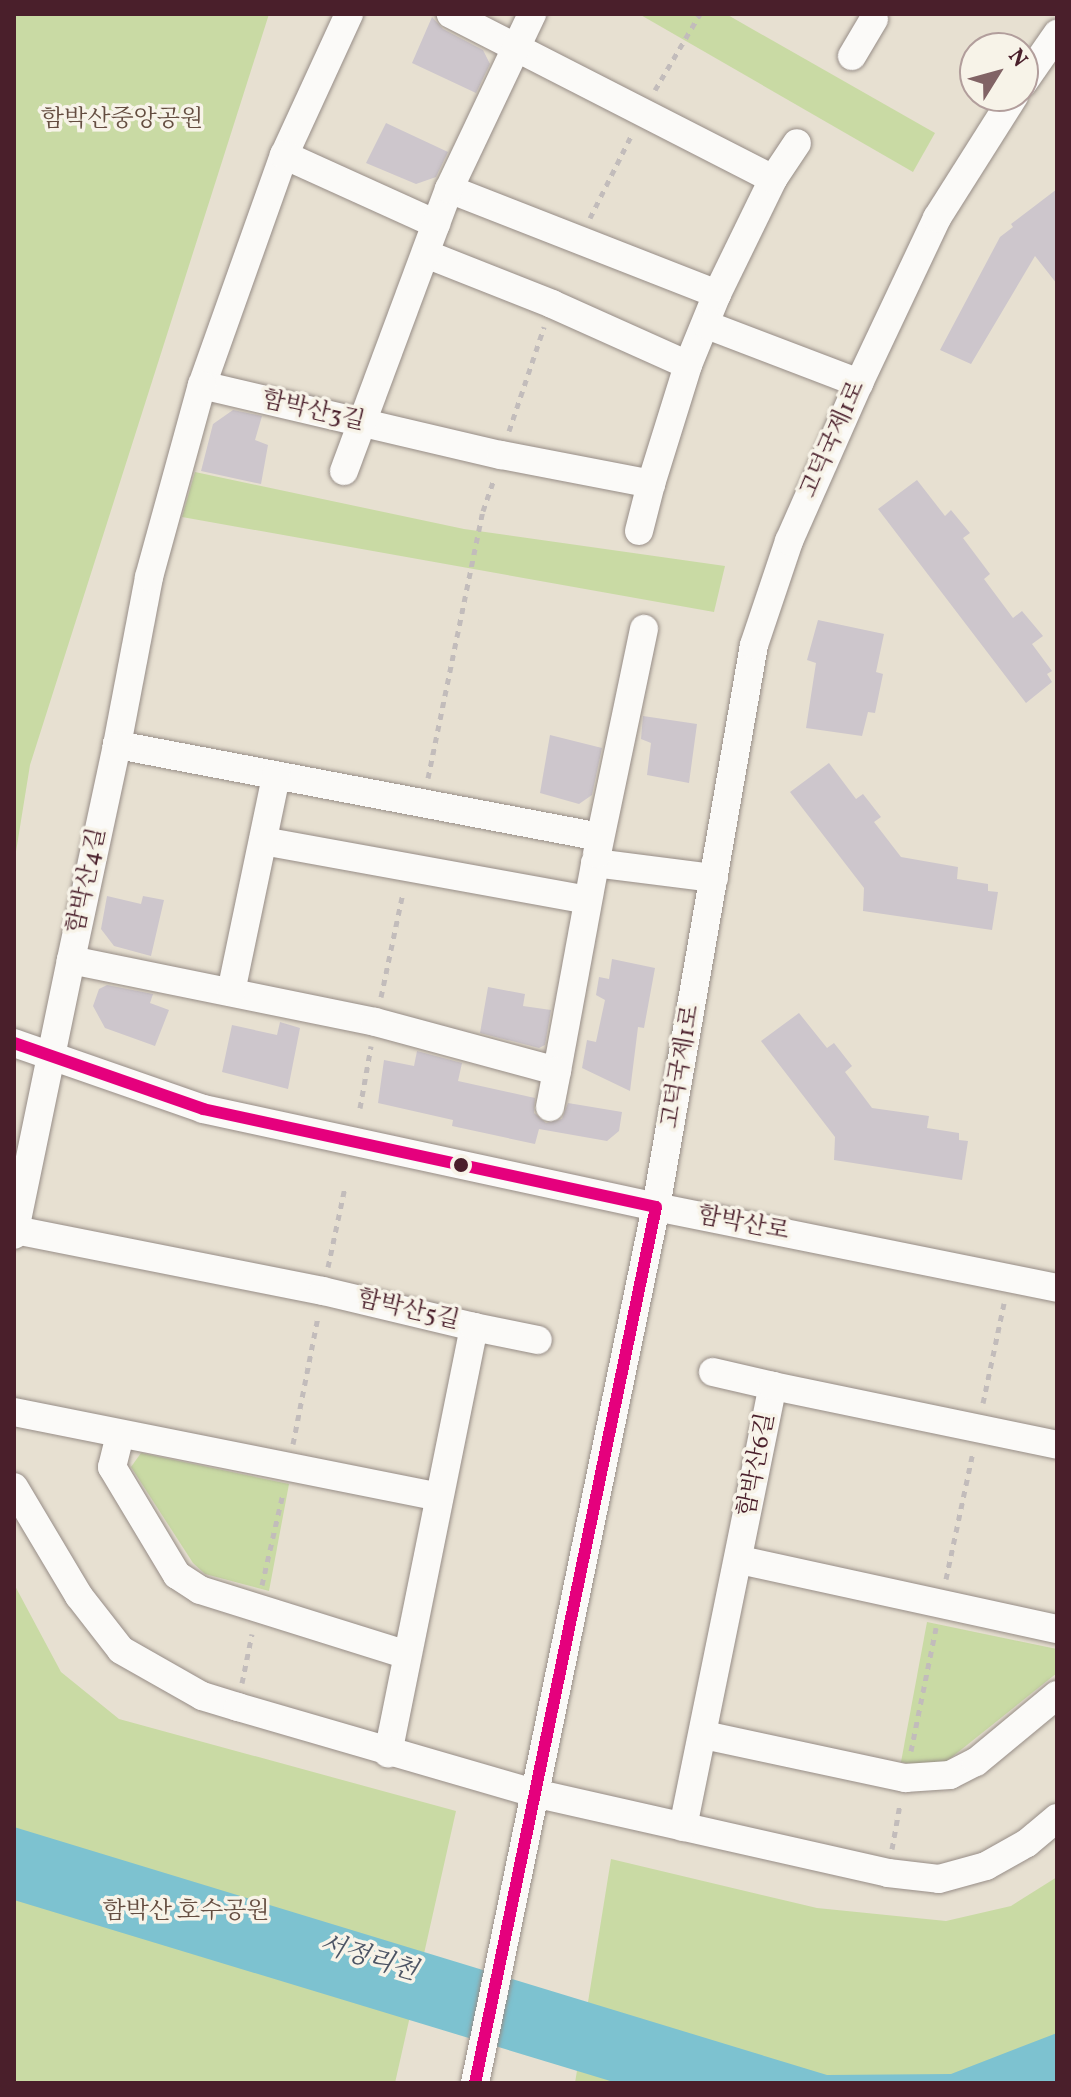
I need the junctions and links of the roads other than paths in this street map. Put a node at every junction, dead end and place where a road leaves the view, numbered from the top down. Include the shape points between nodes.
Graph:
1 (349, 14) edge
2 (451, 14) edge
3 (532, 14) edge
4 (873, 16) edge
5 (1057, 34) edge
6 (516, 45) junction
7 (852, 56) dead end
8 (1039, 60) edge
9 (1004, 112) edge
10 (797, 143) dead end
11 (284, 155) junction
12 (773, 179) junction
13 (449, 189) junction
14 (436, 224) junction
15 (426, 254) junction
16 (717, 294) junction
17 (707, 325) junction
18 (688, 365) junction
19 (859, 383) junction
20 (202, 385) junction
21 (362, 424) junction
22 (344, 471) dead end
23 (651, 484) junction
24 (639, 531) dead end
25 (644, 629) dead end
26 (117, 745) junction
27 (276, 776) junction
28 (263, 841) junction
29 (597, 850) junction
30 (714, 878) junction
31 (587, 900) junction
32 (71, 960) junction
33 (231, 992) junction
34 (14, 1043) edge
35 (51, 1057) junction
36 (557, 1071) junction
37 (550, 1107) dead end
38 (656, 1207) junction
39 (15, 1232) edge
40 (1057, 1288) edge
41 (474, 1327) junction
42 (538, 1340) dead end
43 (713, 1372) dead end
44 (773, 1386) junction
45 (14, 1412) edge
46 (120, 1435) junction
47 (1057, 1445) edge
48 (14, 1487) edge
49 (439, 1497) junction
50 (740, 1560) junction
51 (1057, 1629) edge
52 (407, 1655) junction
53 (1057, 1695) edge
54 (704, 1735) junction
55 (388, 1753) junction
56 (534, 1793) junction
57 (1057, 1818) edge
58 (683, 1827) junction
59 (475, 2083) edge

1 - 11 street
2 - 6 street
3 - 6 street
4 - 7 street
5 - 8 street
6 - 12 street
6 - 13 street
9 - 19 street, 고덕국제1로 via 937,218
10 - 12 street
11 - 14 street
11 - 20 street
12 - 16 street
13 - 14 street
13 - 16 street
14 - 15 street
15 - 18 street
15 - 21 street
16 - 17 street
17 - 18 street
17 - 19 street
18 - 23 street
19 - 30 street, 고덕국제1로 via 789,541 754,645
20 - 21 street, 함박산3길
20 - 26 street, 함박산4길 via 149,577
21 - 22 street
21 - 23 street, 함박산3길
23 - 24 street
25 - 29 street
26 - 27 street
26 - 32 street, 함박산4길
27 - 28 street
27 - 29 street via 423,801
28 - 31 street
28 - 33 street
29 - 30 street
29 - 31 street
30 - 38 street, 고덕국제1로
31 - 36 street
32 - 33 street, 함박산4길
32 - 35 street
33 - 36 street, 함박산4길 via 375,1022
34 - 35 street, 함박산로
35 - 38 street, 함박산로 via 203,1109
35 - 39 street
36 - 37 street
38 - 40 street, 함박산로
38 - 56 street, 고덕국제1로
39 - 41 street, 함박산5길 via 323,1291
41 - 42 street
41 - 49 street, 함박산5길
43 - 44 street
44 - 47 street, 함박산6길
44 - 50 street, 함박산6길
45 - 46 street
46 - 49 street
46 - 52 street via 112,1467 177,1575 200,1590
48 - 55 street via 79,1596 121,1650 202,1696
49 - 52 street, 함박산5길
50 - 51 street
50 - 54 street, 함박산6길
52 - 55 street, 함박산5길
53 - 54 street via 976,1762 950,1775 905,1778
54 - 58 street, 함박산6길
55 - 56 street
56 - 58 street
56 - 59 street, 고덕국제1로
57 - 58 street via 986,1866 939,1879 888,1873

